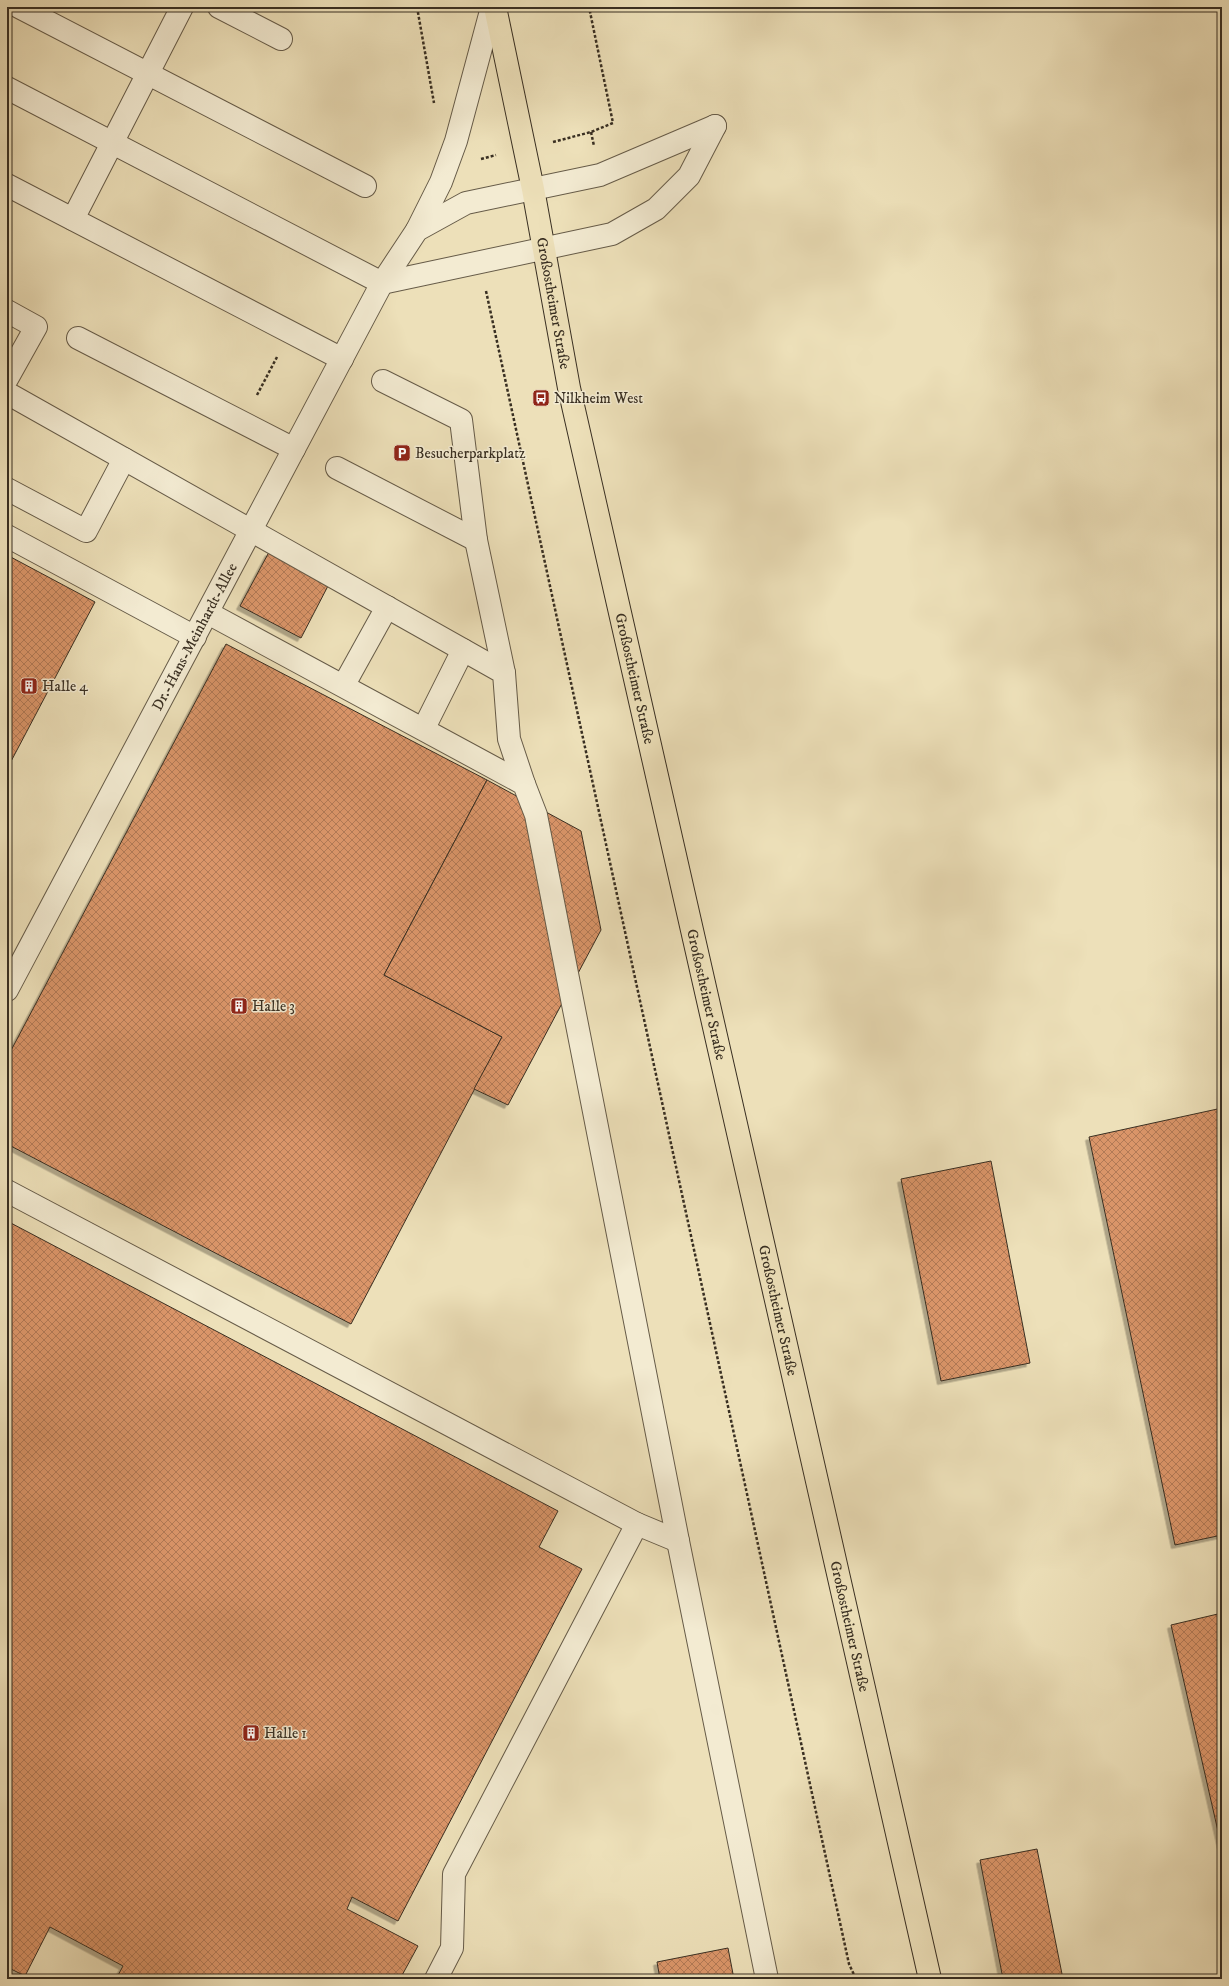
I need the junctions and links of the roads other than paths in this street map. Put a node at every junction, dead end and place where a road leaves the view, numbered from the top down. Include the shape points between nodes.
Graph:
1 (19, 7) edge
2 (182, 7) edge
3 (219, 7) edge
4 (492, 7) edge
5 (495, 7) edge
6 (281, 39) dead end
7 (148, 74) junction
8 (7, 88) edge
9 (112, 143) junction
10 (7, 185) edge
11 (365, 186) dead end
12 (533, 189) junction
13 (73, 220) junction
14 (417, 230) junction
15 (543, 248) junction
16 (382, 283) junction
17 (7, 311) edge
18 (78, 338) dead end
19 (342, 359) junction
20 (7, 379) edge
21 (383, 381) dead end
22 (7, 393) edge
23 (294, 448) junction
24 (124, 459) junction
25 (337, 468) dead end
26 (7, 489) edge
27 (251, 530) junction
28 (7, 536) edge
29 (476, 540) junction
30 (387, 607) junction
31 (208, 613) junction
32 (195, 637) junction
33 (463, 650) junction
34 (504, 673) junction
35 (346, 682) dead end
36 (425, 726) dead end
37 (524, 784) junction
38 (7, 990) edge
39 (7, 1191) edge
40 (637, 1524) junction
41 (678, 1540) junction
42 (436, 1979) edge
43 (767, 1979) edge
44 (930, 1979) edge

1 - 7 lane
2 - 7 lane
3 - 6 lane
4 - 14 lane via 456,141 441,182
5 - 12 main road, Großostheimer Straße
7 - 9 lane
7 - 11 lane
8 - 9 lane
9 - 13 lane
9 - 16 lane
10 - 13 lane
12 - 14 lane, Dr.-Hans-Meinhardt-Allee via 466,203
12 - 15 main road, Großostheimer Straße
12 - 15 lane, Dr.-Hans-Meinhardt-Allee via 600,175 715,126 689,176 656,209 612,234
13 - 19 lane
14 - 16 lane, Dr.-Hans-Meinhardt-Allee
15 - 16 lane
15 - 44 main road, Großostheimer Straße via 571,396
16 - 19 lane, Dr.-Hans-Meinhardt-Allee
17 - 20 lane via 36,327
18 - 23 lane
19 - 23 lane, Dr.-Hans-Meinhardt-Allee
21 - 29 lane via 461,420
22 - 24 lane
23 - 27 lane, Dr.-Hans-Meinhardt-Allee
24 - 26 lane via 86,531
24 - 27 lane
25 - 29 lane
27 - 30 lane
27 - 31 lane, Dr.-Hans-Meinhardt-Allee
28 - 32 lane
29 - 34 lane
30 - 33 lane
30 - 35 lane
31 - 32 lane, Dr.-Hans-Meinhardt-Allee
31 - 37 lane
32 - 38 lane, Dr.-Hans-Meinhardt-Allee
33 - 34 lane
33 - 36 lane
34 - 37 lane via 509,739
37 - 41 lane via 538,822
39 - 40 lane
40 - 41 lane
40 - 42 lane via 454,1874 452,1948
41 - 43 lane

